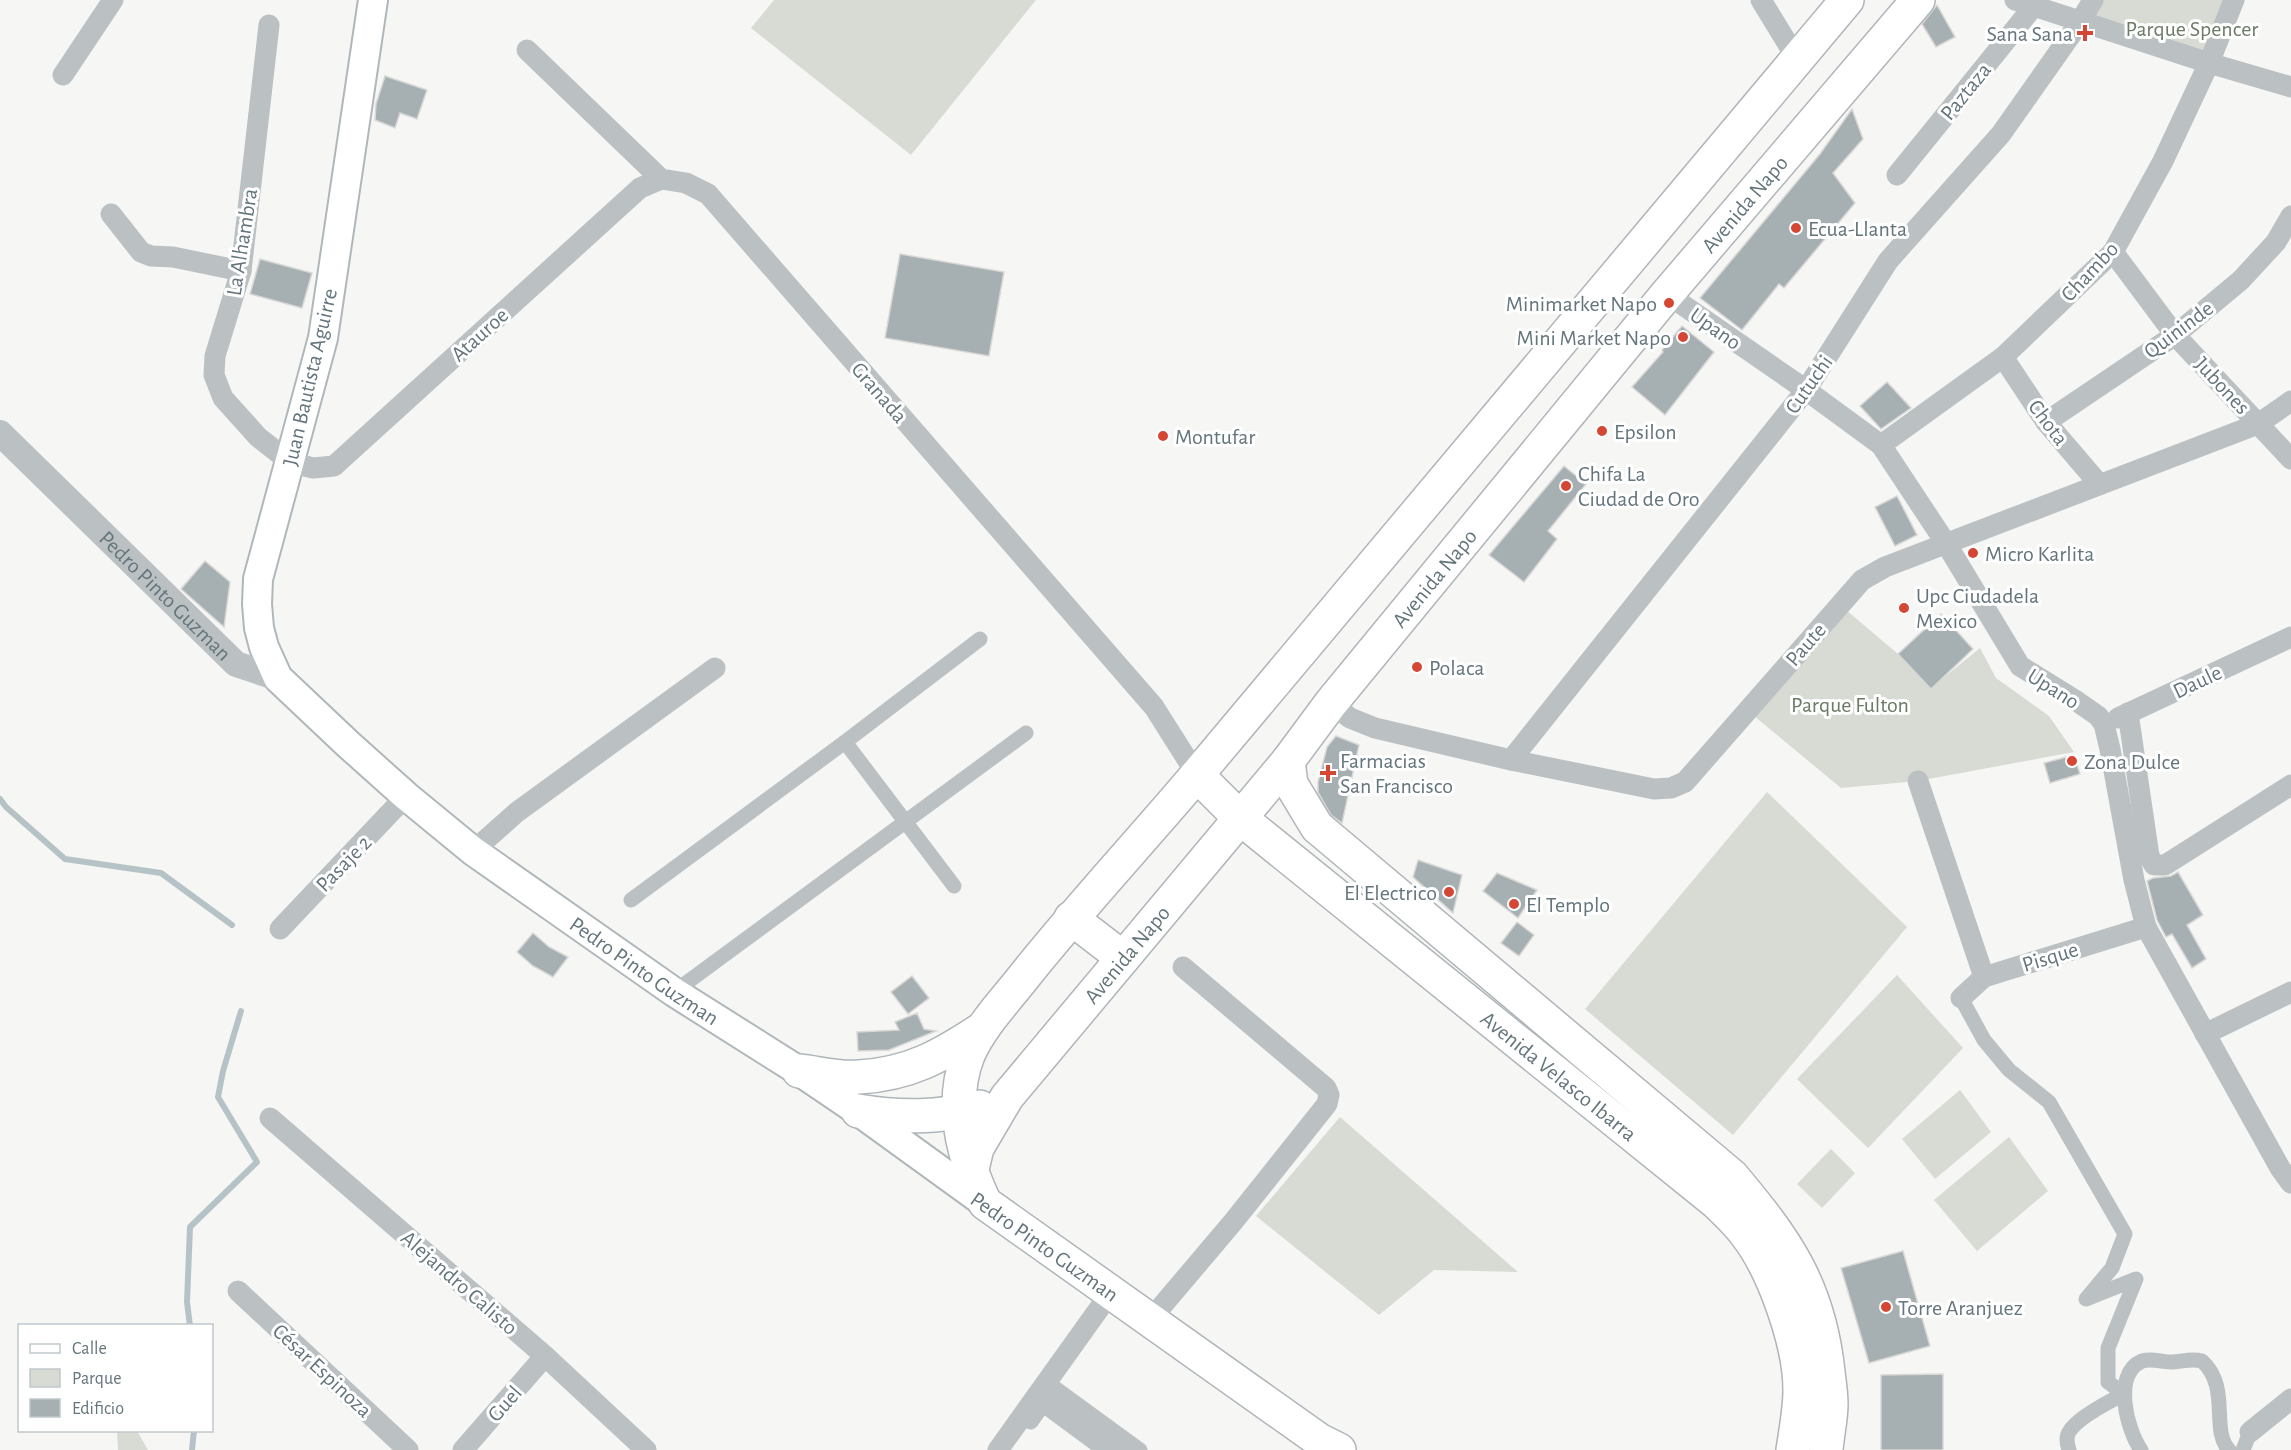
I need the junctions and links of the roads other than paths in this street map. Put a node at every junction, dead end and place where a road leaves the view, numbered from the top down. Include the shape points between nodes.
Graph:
1 (113, 0) edge
2 (373, 0) edge
3 (1761, 0) edge
4 (1847, 0) edge
5 (1918, 0) edge
6 (2093, 0) edge
7 (2234, 0) edge
8 (2024, 4) edge
9 (2080, 22) junction
10 (269, 25) dead end
11 (528, 50) dead end
12 (1797, 60) junction
13 (2209, 63) junction
14 (63, 75) dead end
15 (2291, 87) edge
16 (1897, 175) dead end
17 (661, 179) junction
18 (111, 214) dead end
19 (2291, 216) edge
20 (2113, 252) junction
21 (241, 271) junction
22 (1667, 294) junction
23 (2175, 334) junction
24 (2003, 357) junction
25 (1806, 390) junction
26 (2291, 401) edge
27 (2046, 422) junction
28 (2258, 424) junction
29 (0, 433) edge
30 (1881, 445) junction
31 (2291, 459) edge
32 (290, 462) junction
33 (2099, 484) junction
34 (1947, 545) junction
35 (2291, 637) edge
36 (980, 639) dead end
37 (715, 668) dead end
38 (278, 678) junction
39 (1331, 703) junction
40 (2128, 713) junction
41 (2104, 724) junction
42 (1026, 733) dead end
43 (846, 742) junction
44 (1511, 760) junction
45 (1288, 761) junction
46 (1197, 775) junction
47 (1918, 781) dead end
48 (2291, 785) edge
49 (406, 796) junction
50 (1240, 818) junction
51 (905, 823) junction
52 (473, 851) junction
53 (954, 886) dead end
54 (631, 900) dead end
55 (1071, 918) junction
56 (2146, 927) junction
57 (280, 929) dead end
58 (1123, 958) junction
59 (1183, 967) dead end
60 (1984, 977) junction
61 (674, 992) junction
62 (2291, 992) edge
63 (1961, 998) joint
64 (982, 1029) junction
65 (2205, 1034) junction
66 (799, 1071) junction
67 (1007, 1097) junction
68 (858, 1111) junction
69 (958, 1112) junction
70 (270, 1118) dead end
71 (972, 1169) junction
72 (2287, 1171) edge
73 (985, 1203) junction
74 (238, 1291) dead end
75 (1111, 1292) junction
76 (1150, 1320) junction
77 (544, 1356) junction
78 (1048, 1389) junction
79 (2124, 1394) junction
80 (2291, 1399) edge
81 (2246, 1441) edge
82 (408, 1450) edge
83 (463, 1450) edge
84 (646, 1450) edge
85 (998, 1450) edge
86 (1011, 1450) edge
87 (1104, 1450) edge
88 (1122, 1450) edge
89 (1140, 1450) edge
90 (1339, 1450) edge
91 (1793, 1450) edge
92 (1826, 1450) edge
93 (2069, 1450) edge
94 (2141, 1450) edge
95 (2229, 1450) edge

1 - 14 street
2 - 32 main road, Juan Bautista Aguirre via 323,338
3 - 12 street
4 - 12 main road
5 - 22 main road, Avenida Napo
6 - 9 street, Cutuchi
7 - 13 street, Chambo
8 - 9 street
8 - 16 street, Paztaza
9 - 13 street
9 - 25 street, Cutuchi via 2001,134 1888,261
10 - 21 street, La Alhambra
11 - 17 street
12 - 46 main road
13 - 15 street
13 - 20 street, Chambo via 2163,161
17 - 32 street, Atauroe via 640,188 334,466 313,468
17 - 46 street, Granada via 686,183 708,194 1154,707
18 - 21 street via 141,252
19 - 23 street, Quininde via 2276,242 2241,279
20 - 23 street, Jubones
20 - 24 street, Chambo
21 - 32 street, La Alhambra via 215,356 214,375 223,398 258,438
22 - 25 street, Upano
22 - 39 main road, Avenida Napo
23 - 27 street, Quininde
23 - 28 street, Jubones
24 - 27 street, Chota
24 - 30 street, Chambo
25 - 30 street, Upano
25 - 44 street, Cutuchi
26 - 28 street, Paute
27 - 33 street, Chota
28 - 31 street, Jubones
28 - 33 street, Paute
29 - 38 street, Pedro Pinto Guzman via 236,664
30 - 34 street, Upano
32 - 38 main road, Juan Bautista Aguirre via 257,596 259,628
33 - 34 street, Paute
34 - 41 street, Upano via 2020,666 2078,702
34 - 44 street, Paute via 1885,567 1862,580 1685,782 1654,789
35 - 40 street, Daule
36 - 43 street
37 - 52 street via 517,812
38 - 49 main road, Pedro Pinto Guzman
39 - 44 street, Paute via 1350,718 1375,728
39 - 45 main road, Avenida Napo
40 - 41 street, Daule
40 - 48 street via 2149,856 2154,865 2165,865
41 - 56 street, Upano
42 - 51 street
43 - 51 street
43 - 54 street
45 - 50 main road, Avenida Napo
45 - 92 main road, Avenida Velasco Ibarra via 1291,784 1317,827 1732,1176 1762,1211 1794,1257 1811,1294 1824,1339 1831,1404
46 - 50 main road, Avenida Velasco Ibarra
46 - 55 main road
47 - 60 street
49 - 52 main road, Pedro Pinto Guzman
49 - 57 street, Pasaje 2
50 - 58 main road, Avenida Napo
50 - 91 main road, Avenida Velasco Ibarra via 1717,1203 1746,1234 1767,1268 1792,1341 1800,1389
51 - 53 street
51 - 61 street
52 - 61 main road, Pedro Pinto Guzman
55 - 58 main road
55 - 64 main road
56 - 60 street, Pisque
56 - 65 street, Upano
58 - 67 main road, Avenida Napo
59 - 76 street via 1326,1088 1329,1095 1320,1113
60 - 63 street, Pisque
61 - 66 main road, Pedro Pinto Guzman
62 - 65 street
63 - 79 street via 1984,1040 2009,1070 2049,1102 2125,1234 2112,1268 2086,1299 2136,1279 2108,1348 2108,1382
64 - 66 main road via 941,1056 896,1073 857,1078
64 - 69 main road via 960,1083
65 - 72 street, Upano
66 - 68 main road, Pedro Pinto Guzman
67 - 69 main road
67 - 71 main road, Avenida Napo via 976,1148
68 - 69 main road via 908,1117
68 - 73 main road, Pedro Pinto Guzman
69 - 71 main road via 962,1141
70 - 77 street, Alejandro Calisto
71 - 73 main road
73 - 75 main road, Pedro Pinto Guzman
74 - 82 street, César Espinoza
75 - 76 main road, Pedro Pinto Guzman
75 - 78 street
76 - 90 main road, Pedro Pinto Guzman via 1318,1440
77 - 83 street, Guel
77 - 84 street, Alejandro Calisto
78 - 85 street
78 - 88 street
78 - 89 street
79 - 93 street via 2071,1429 2067,1439
79 - 94 street via 2130,1427
79 - 95 street via 2126,1381 2141,1362 2202,1361 2215,1381 2221,1436
80 - 81 street
86 - 87 street via 1043,1406

